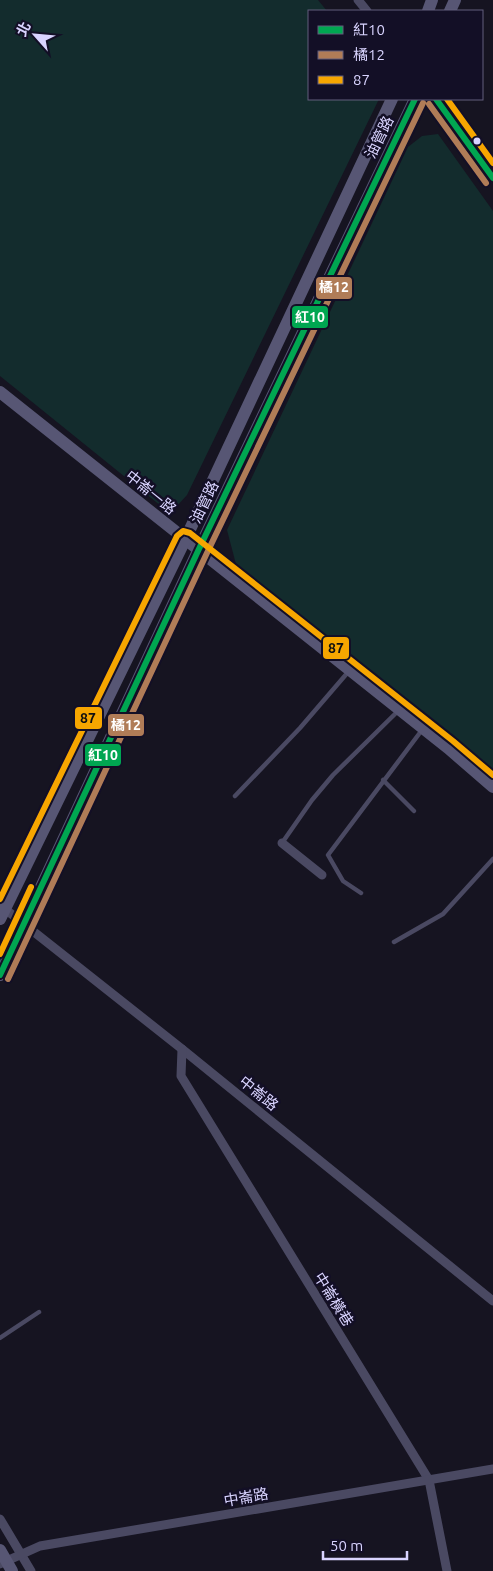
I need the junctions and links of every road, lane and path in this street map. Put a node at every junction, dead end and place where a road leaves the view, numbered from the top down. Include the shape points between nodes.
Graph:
1 (358, 0) edge
2 (366, 10) edge
3 (392, 100) edge
4 (415, 100) edge
5 (437, 100) edge
6 (493, 178) edge
7 (0, 392) edge
8 (185, 540) junction
9 (198, 551) junction
10 (350, 670) junction
11 (399, 710) junction
12 (423, 728) junction
13 (383, 780) junction
14 (493, 787) edge
15 (235, 796) dead end
16 (414, 811) dead end
17 (282, 843) joint
18 (493, 859) edge
19 (322, 875) dead end
20 (361, 893) dead end
21 (2, 911) edge
22 (24, 924) junction
23 (394, 942) dead end
24 (0, 975) edge
25 (182, 1048) junction
26 (493, 1301) edge
27 (40, 1312) dead end
28 (0, 1338) edge
29 (493, 1468) edge
30 (429, 1480) junction
31 (0, 1519) edge
32 (0, 1550) edge
33 (22, 1556) junction
34 (7, 1566) edge
35 (31, 1571) edge
36 (447, 1571) edge

1 - 2 street
3 - 8 street, 油管路
4 - 9 street, 油管路
5 - 6 street
7 - 8 street, 中崙一路
8 - 9 street, 中崙一路
8 - 21 street, 油管路
9 - 10 street, 中崙一路
9 - 22 street, 油管路
10 - 11 street, 中崙一路
10 - 15 lane
11 - 12 street, 中崙一路
11 - 17 lane via 333,775
12 - 13 lane
12 - 14 street, 中崙一路
13 - 16 lane
13 - 20 lane via 328,855 343,881
17 - 19 street
18 - 23 lane via 443,914
21 - 22 street, 中崙路
22 - 24 street, 油管路
22 - 25 street, 中崙路
25 - 26 street, 中崙路
25 - 30 street, 中崙橫巷 via 181,1076
27 - 28 lane
29 - 30 street, 中崙路
30 - 33 street, 中崙路 via 40,1546
30 - 36 street, 中崙橫巷
31 - 33 street
32 - 34 street
33 - 34 street, 中崙路
33 - 35 street

